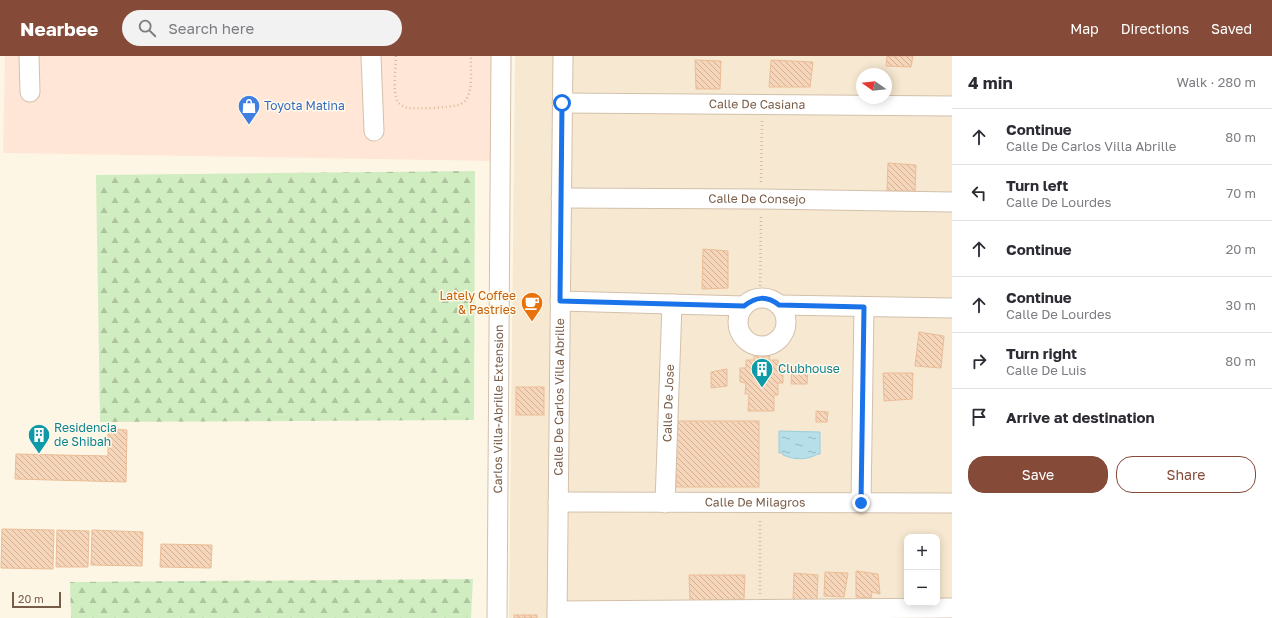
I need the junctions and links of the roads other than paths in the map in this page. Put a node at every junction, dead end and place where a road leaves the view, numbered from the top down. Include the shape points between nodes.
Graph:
1 (29, 56) edge
2 (371, 56) edge
3 (501, 56) edge
4 (563, 56) edge
5 (30, 92) dead end
6 (562, 103) junction
7 (952, 106) edge
8 (374, 131) dead end
9 (561, 198) junction
10 (952, 202) edge
11 (560, 301) junction
12 (672, 304) junction
13 (779, 305) junction
14 (744, 306) junction
15 (864, 307) junction
16 (952, 308) edge
17 (558, 502) junction
18 (665, 503) junction
19 (861, 503) junction
20 (952, 503) edge
21 (952, 608) edge
22 (557, 615) edge
23 (497, 618) edge

1 - 5 street
2 - 8 street
3 - 23 street, Carlos Villa-Abrille Extension
4 - 6 street, Calle De Carlos Villa Abrille
6 - 7 street, Calle De Casiana
6 - 9 street, Calle De Carlos Villa Abrille
9 - 10 street, Calle De Consejo
9 - 11 street, Calle De Carlos Villa Abrille
11 - 12 street
11 - 17 street, Calle De Carlos Villa Abrille
12 - 14 street
12 - 18 street, Calle De Jose
13 - 14 street via 760,298 751,300
13 - 14 street via 785,318 783,332 773,343 759,346 741,334 738,320
13 - 15 street
15 - 16 street
15 - 19 street
17 - 18 street, Calle De Milagros
17 - 22 street, Calle De Carlos Villa Abrille
18 - 19 street, Calle De Milagros
19 - 20 street, Calle De Milagros
21 - 22 street

